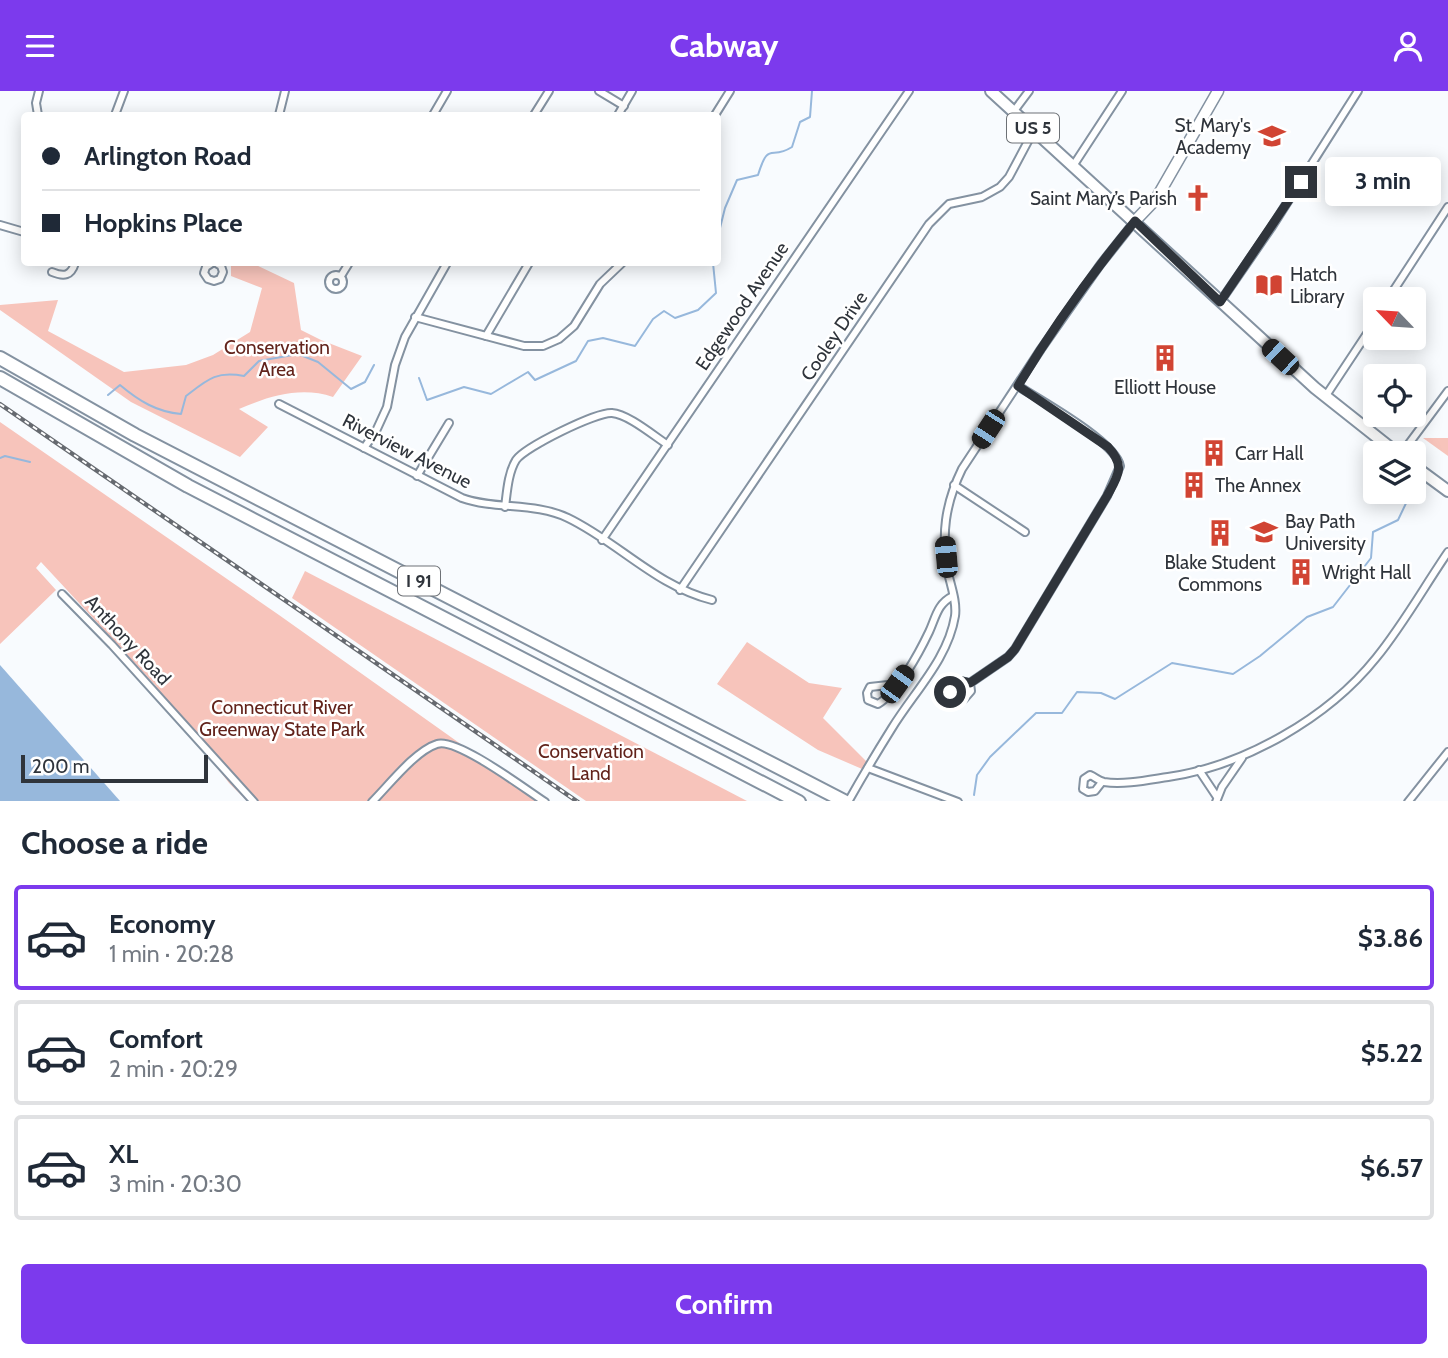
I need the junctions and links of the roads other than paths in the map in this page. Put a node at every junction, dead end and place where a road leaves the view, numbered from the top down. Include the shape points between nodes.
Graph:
1 (39, 91) edge
2 (124, 91) edge
3 (285, 91) edge
4 (447, 91) edge
5 (549, 91) edge
6 (599, 91) edge
7 (632, 91) edge
8 (730, 91) edge
9 (909, 91) edge
10 (991, 91) edge
11 (1029, 91) edge
12 (1122, 91) edge
13 (1218, 91) edge
14 (1358, 91) edge
15 (624, 106) junction
16 (1014, 111) junction
17 (37, 112) edge
18 (116, 112) edge
19 (280, 112) edge
20 (435, 112) edge
21 (536, 112) edge
22 (620, 112) edge
23 (717, 112) edge
24 (1034, 129) junction
25 (1073, 166) junction
26 (1448, 207) edge
27 (1135, 221) junction
28 (0, 225) edge
29 (21, 231) edge
30 (74, 266) edge
31 (347, 266) edge
32 (445, 266) edge
33 (527, 266) edge
34 (619, 266) edge
35 (52, 272) dead end
36 (341, 276) dead end
37 (1396, 287) edge
38 (1220, 302) junction
39 (415, 317) junction
40 (486, 336) junction
41 (1363, 340) edge
42 (0, 358) edge
43 (0, 378) edge
44 (1018, 386) junction
45 (1448, 391) edge
46 (1325, 397) junction
47 (279, 404) dead end
48 (449, 423) dead end
49 (1383, 441) edge
50 (1408, 441) edge
51 (668, 445) junction
52 (364, 448) junction
53 (1426, 475) edge
54 (417, 476) junction
55 (954, 485) junction
56 (1448, 491) edge
57 (505, 507) junction
58 (1025, 532) dead end
59 (602, 540) junction
60 (1448, 552) edge
61 (680, 590) junction
62 (62, 594) dead end
63 (953, 596) junction
64 (712, 600) dead end
65 (970, 683) dead end
66 (897, 684) junction
67 (1448, 752) edge
68 (1242, 757) junction
69 (868, 768) junction
70 (1199, 770) junction
71 (1102, 782) dead end
72 (1217, 799) edge
73 (254, 801) edge
74 (372, 801) edge
75 (545, 801) edge
76 (799, 801) edge
77 (845, 801) edge
78 (958, 801) edge
79 (1408, 801) edge

1 - 17 street
2 - 18 street
3 - 19 street
4 - 20 street
5 - 21 street
6 - 15 street
7 - 15 street
8 - 23 street
9 - 51 street, Edgewood Avenue
10 - 16 main road, US 5
11 - 16 street
12 - 25 street
13 - 27 main road via 1156,199
14 - 38 street
15 - 22 street
16 - 24 main road, US 5
24 - 25 main road, US 5
24 - 61 street, Cooley Drive via 1000,187 982,197 949,204 929,224
25 - 27 main road, US 5
26 - 37 street
27 - 38 main road, US 5
27 - 44 street
28 - 29 street
30 - 35 street via 67,275
31 - 36 street
32 - 39 street
33 - 40 street
34 - 40 street via 600,284 574,326 552,343 528,347
38 - 46 main road, US 5
39 - 40 street
39 - 52 street via 395,365 387,407
41 - 46 street
42 - 77 highway, I 91 via 114,424
43 - 76 highway, I 91 via 188,486
44 - 55 street
44 - 65 street via 1096,437 1116,455 1119,467 1107,496 1015,649
45 - 50 street
46 - 49 main road, US 5
47 - 52 street, Riverview Avenue
48 - 54 street
51 - 57 street via 617,414 598,415 520,456 512,469
51 - 59 street, Edgewood Avenue
52 - 54 street, Riverview Avenue
53 - 56 main road
54 - 57 street, Riverview Avenue via 474,502
55 - 58 street
55 - 63 street via 944,534
57 - 59 street, Riverview Avenue via 558,514
59 - 61 street, Riverview Avenue
60 - 68 street via 1363,673 1313,716
61 - 64 street, Riverview Avenue
62 - 73 street, Anthony Road
63 - 66 street via 940,606 921,648
63 - 69 street via 954,618 942,652
66 - 66 street via 870,687 868,700 881,703
67 - 79 street
68 - 70 street
68 - 72 street
69 - 77 street
69 - 78 street
70 - 71 street
70 - 72 street
74 - 75 street via 439,742 465,750

